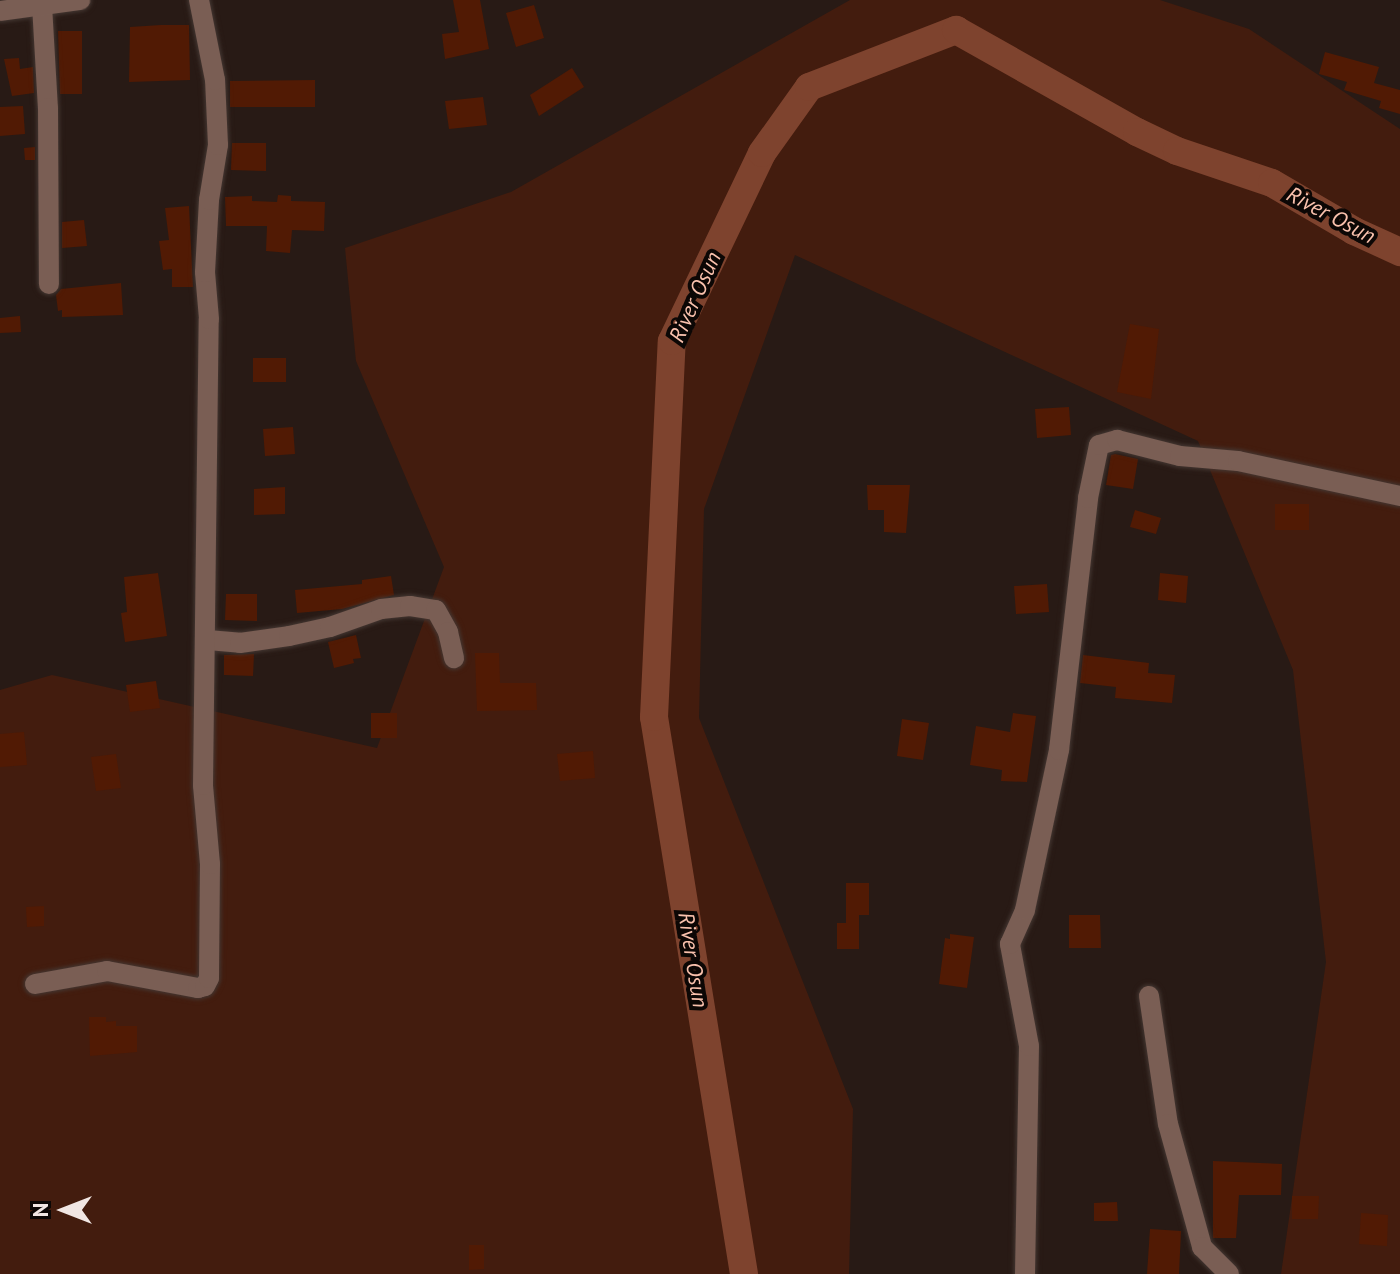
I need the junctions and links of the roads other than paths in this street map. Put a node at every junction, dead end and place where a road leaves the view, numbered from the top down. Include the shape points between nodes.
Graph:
1 (80, 0) edge
2 (199, 0) edge
3 (42, 5) junction
4 (0, 11) edge
5 (49, 284) dead end
6 (1400, 496) edge
7 (208, 640) junction
8 (454, 658) dead end
9 (35, 984) dead end
10 (1149, 996) dead end
11 (1025, 1274) edge
12 (1229, 1274) edge

1 - 3 street
2 - 7 street via 215,80 218,145 205,272
3 - 4 street
3 - 5 street
6 - 11 street via 1117,440 1099,445 1088,498 1059,750 1025,910 1010,944 1029,1046
7 - 8 street via 240,643 289,636 381,609 410,606 436,610
7 - 9 street via 203,785 211,936 205,986 164,984 107,971
10 - 12 street via 1168,1124 1202,1247

